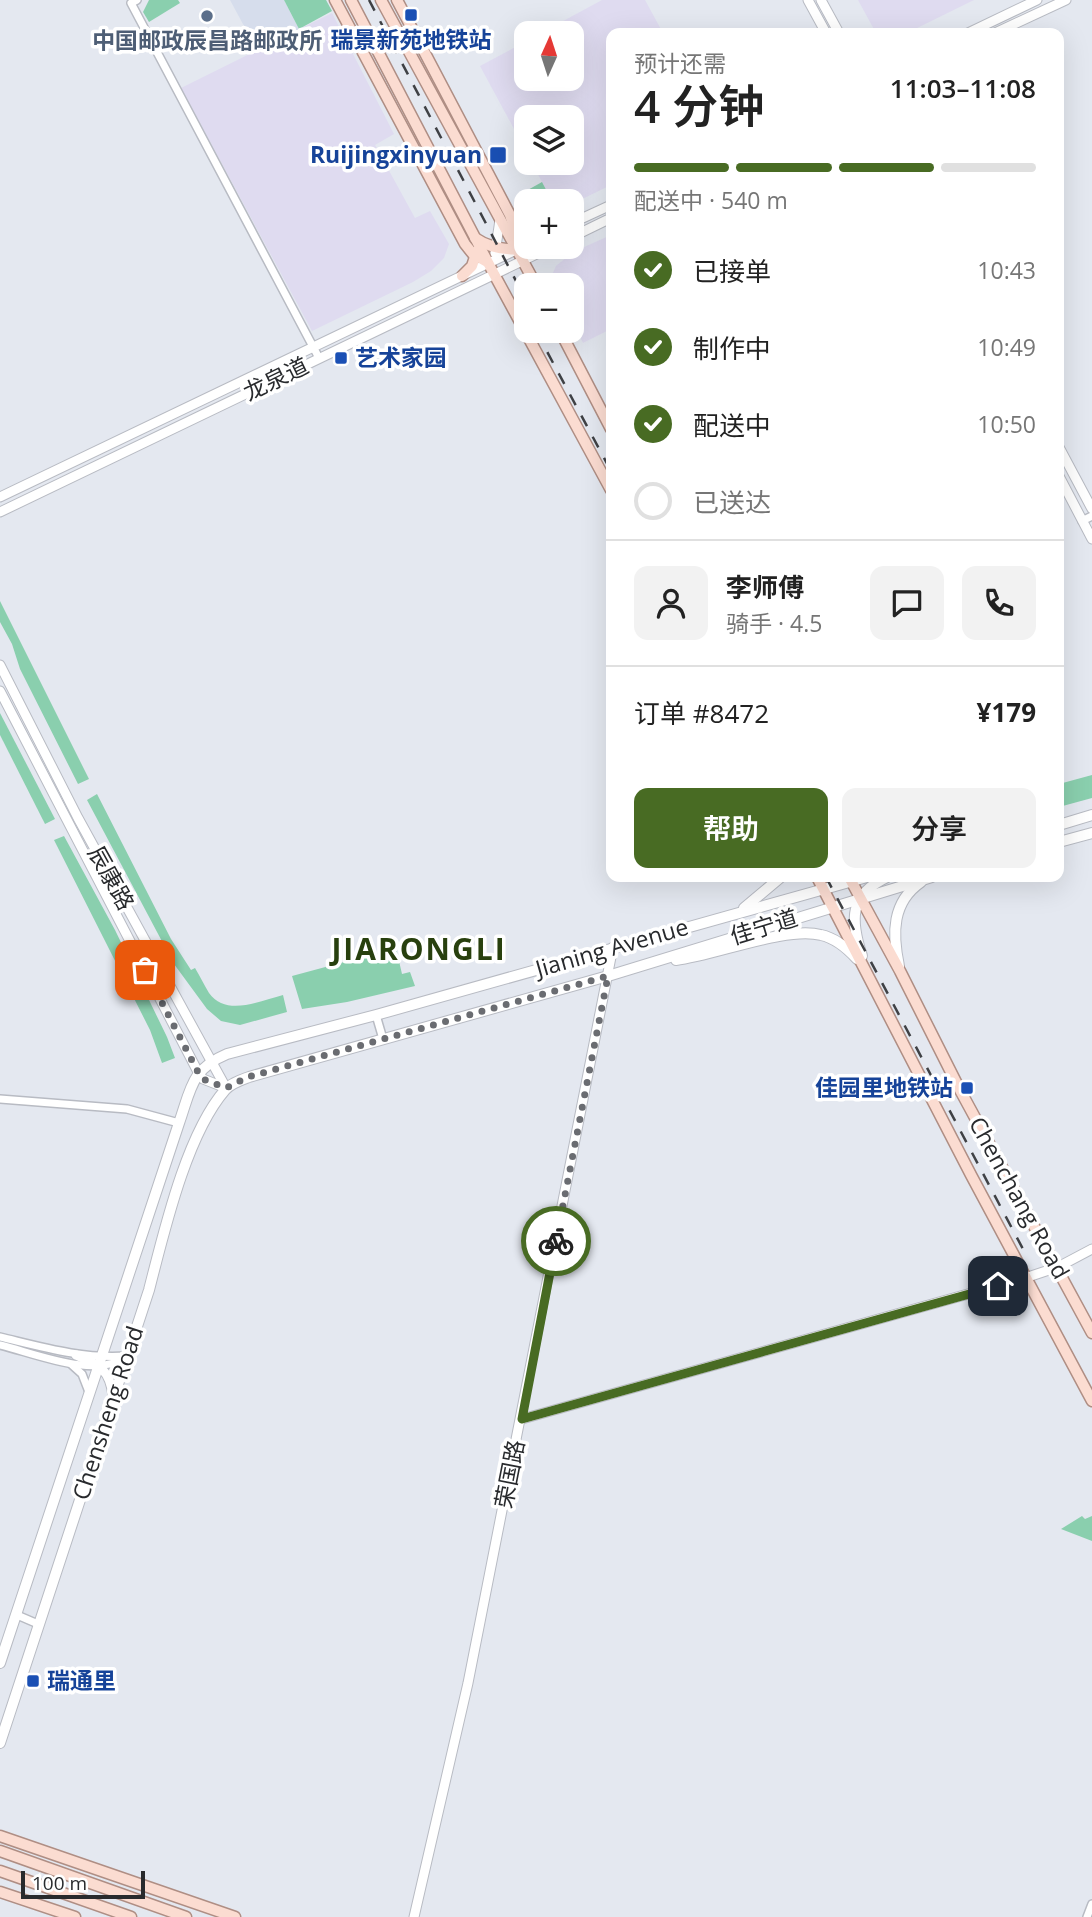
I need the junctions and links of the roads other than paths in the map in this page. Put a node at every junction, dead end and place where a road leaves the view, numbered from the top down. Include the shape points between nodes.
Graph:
1 (137, 0) edge
2 (335, 0) edge
3 (351, 0) edge
4 (381, 0) edge
5 (397, 0) edge
6 (808, 0) edge
7 (821, 0) edge
8 (1037, 0) edge
9 (1066, 0) edge
10 (823, 28) edge
11 (836, 28) edge
12 (978, 28) edge
13 (1006, 28) edge
14 (606, 207) edge
15 (584, 217) edge
16 (500, 219) junction
17 (606, 220) edge
18 (514, 227) edge
19 (584, 231) edge
20 (475, 237) junction
21 (514, 238) edge
22 (514, 247) edge
23 (496, 248) junction
24 (514, 252) edge
25 (476, 256) junction
26 (527, 259) edge
27 (523, 261) junction
28 (491, 269) junction
29 (530, 273) edge
30 (465, 281) junction
31 (566, 343) edge
32 (313, 348) junction
33 (319, 358) junction
34 (606, 419) edge
35 (1064, 456) edge
36 (606, 481) edge
37 (1064, 486) edge
38 (0, 497) edge
39 (1092, 508) edge
40 (0, 512) edge
41 (1092, 516) edge
42 (1081, 518) junction
43 (1092, 539) edge
44 (0, 665) edge
45 (0, 691) edge
46 (1092, 815) edge
47 (1064, 823) edge
48 (1092, 833) edge
49 (1064, 841) edge
50 (775, 882) edge
51 (820, 882) edge
52 (842, 882) edge
53 (852, 882) edge
54 (877, 882) edge
55 (913, 882) edge
56 (923, 882) edge
57 (823, 889) junction
58 (860, 898) junction
59 (832, 907) junction
60 (740, 912) junction
61 (613, 947) junction
62 (655, 961) junction
63 (865, 967) junction
64 (900, 971) junction
65 (608, 976) junction
66 (376, 1015) junction
67 (383, 1039) junction
68 (211, 1061) junction
69 (198, 1072) junction
70 (226, 1088) junction
71 (0, 1099) edge
72 (179, 1122) junction
73 (1092, 1249) edge
74 (1058, 1267) junction
75 (1025, 1278) junction
76 (1092, 1333) edge
77 (0, 1337) edge
78 (0, 1345) edge
79 (76, 1355) joint
80 (127, 1356) junction
81 (65, 1362) junction
82 (101, 1362) junction
83 (113, 1398) junction
84 (89, 1399) junction
85 (1092, 1401) edge
86 (522, 1419) junction
87 (17, 1615) junction
88 (38, 1624) junction
89 (0, 1662) edge
90 (0, 1743) edge
91 (0, 1836) edge
92 (0, 1851) edge
93 (0, 1871) edge
94 (0, 1892) edge
95 (1092, 1904) edge
96 (75, 1917) edge
97 (131, 1917) edge
98 (186, 1917) edge
99 (235, 1917) edge
100 (414, 1917) edge
101 (1087, 1917) edge

1 - 32 street via 131,3
2 - 25 main road
3 - 20 main road
4 - 16 main road
5 - 18 main road
6 - 10 street
7 - 11 street
8 - 12 street
9 - 13 street
14 - 15 street
16 - 21 main road
16 - 23 street
17 - 19 street
20 - 23 main road
20 - 25 main road
20 - 28 main road
22 - 23 main road
23 - 28 street
24 - 28 street
25 - 28 main road
25 - 30 main road
26 - 27 street
27 - 28 street
27 - 29 main road
28 - 30 street
28 - 36 main road
30 - 32 street, 龙泉道
30 - 33 street, 龙泉道
31 - 34 main road
32 - 33 street
32 - 38 street, 龙泉道
33 - 40 street, 龙泉道
35 - 39 street
37 - 42 street
39 - 42 street
41 - 42 street
42 - 43 street
44 - 68 street, 辰康路
45 - 69 street, 辰康路
46 - 47 main road
48 - 49 main road
50 - 60 main road
51 - 57 main road, Chenchang Road
52 - 57 main road, Jianing Avenue
53 - 58 main road, Chenchang Road
54 - 58 main road
55 - 58 main road, Jianing Avenue
56 - 64 main road via 906,895 896,916
57 - 59 main road, Chenchang Road
57 - 60 main road, Jianing Avenue
58 - 59 main road, Jianing Avenue
58 - 63 main road via 854,922
58 - 64 main road, Chenchang Road
59 - 62 main road, Jianing Avenue
59 - 63 main road, Chenchang Road
60 - 61 main road, Jianing Avenue
61 - 65 street, 荣国路
61 - 66 main road, Jianing Avenue
62 - 63 main road via 812,934 842,945
62 - 65 main road
63 - 75 main road, Chenchang Road
64 - 74 main road, Chenchang Road
65 - 67 main road
65 - 86 street, 荣国路
66 - 67 street
66 - 68 main road, Jianing Avenue
67 - 70 main road via 248,1077
68 - 69 main road, Jianing Avenue
68 - 70 street, 辰康路
69 - 70 street via 203,1079
69 - 72 main road, Chensheng Road
70 - 80 main road, Chensheng Road via 188,1158
71 - 72 street via 127,1109
72 - 82 main road, Chensheng Road
73 - 74 street
74 - 75 street
74 - 76 main road, Chenchang Road
75 - 85 main road, Chenchang Road
75 - 86 street
77 - 79 street
78 - 81 street
79 - 82 street
80 - 82 street
80 - 83 main road, Chensheng Road
81 - 82 street
81 - 84 street via 82,1374
82 - 83 street
82 - 84 main road, Chensheng Road
83 - 88 main road, Chensheng Road
84 - 87 main road, Chensheng Road
86 - 100 street, 荣国路
87 - 88 street
87 - 89 main road, Chensheng Road
88 - 90 main road, Chensheng Road
91 - 99 main road
92 - 98 main road
93 - 97 main road
94 - 96 main road
95 - 101 street

